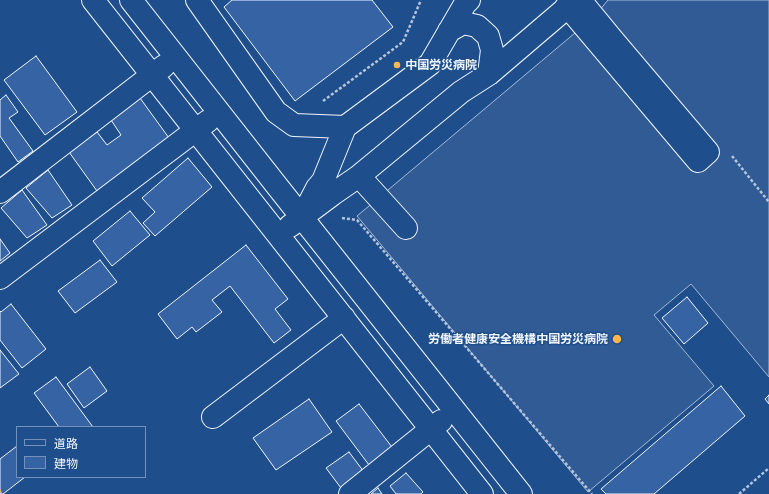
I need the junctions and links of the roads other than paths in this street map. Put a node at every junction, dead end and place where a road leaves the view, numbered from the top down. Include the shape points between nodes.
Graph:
1 (93, 0) edge
2 (132, 0) edge
3 (197, 0) edge
4 (469, 0) edge
5 (573, 2) edge
6 (449, 31) junction
7 (176, 57) junction
8 (489, 74) junction
9 (153, 76) junction
10 (220, 112) junction
11 (345, 128) junction
12 (196, 131) junction
13 (359, 176) junction
14 (0, 192) edge
15 (302, 217) junction
16 (406, 228) dead end
17 (278, 235) junction
18 (0, 278) edge
19 (344, 318) junction
20 (455, 410) junction
21 (213, 417) dead end
22 (431, 429) junction
23 (350, 494) edge
24 (482, 494) edge
25 (521, 494) edge

1 - 9 street
2 - 7 street
3 - 11 street via 276,112 294,125
4 - 6 street
5 - 5 street via 585,6 708,152 698,161
5 - 8 street
6 - 8 street via 463,23 477,26 488,36 492,50
6 - 11 street via 430,64
7 - 9 street
7 - 10 street
8 - 13 street via 461,92
9 - 12 street
9 - 14 street
10 - 12 street
10 - 15 street
11 - 15 street via 323,181
12 - 17 street
12 - 18 street
13 - 15 street
13 - 16 street
15 - 17 street
15 - 20 street
17 - 19 street
19 - 21 street
19 - 22 street
20 - 22 street
20 - 25 street
22 - 23 street
22 - 24 street

